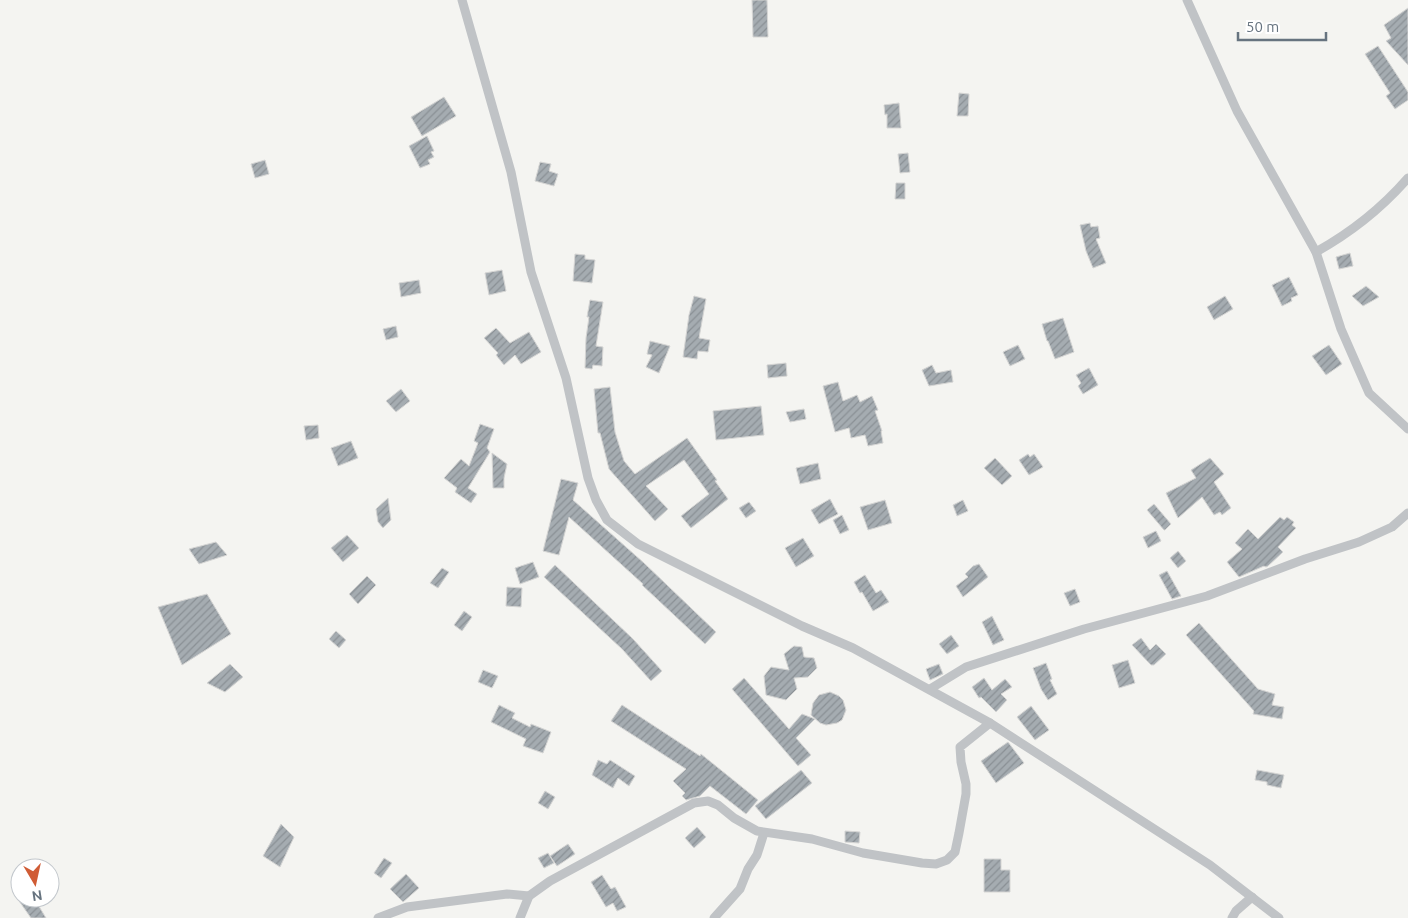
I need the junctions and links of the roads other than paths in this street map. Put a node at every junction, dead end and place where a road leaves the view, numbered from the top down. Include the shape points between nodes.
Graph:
1 (462, 0) edge
2 (1187, 0) edge
3 (1408, 178) edge
4 (1316, 252) junction
5 (1408, 429) edge
6 (1408, 513) edge
7 (930, 689) junction
8 (990, 723) junction
9 (764, 833) junction
10 (529, 896) junction
11 (1252, 897) junction
12 (524, 916) edge
13 (378, 918) edge
14 (714, 918) edge
15 (1232, 918) edge
16 (1279, 918) edge

1 - 7 street via 511,172 532,272 566,378 588,478 608,520 638,544
2 - 4 street via 1237,111
3 - 4 street via 1363,222
4 - 5 street via 1341,329 1369,393
6 - 7 street via 1392,527 1359,542 1207,596 1084,629 966,667
7 - 8 street
8 - 9 street via 960,747 966,794 955,852 947,860 922,864 812,839
8 - 11 street via 1210,865
9 - 10 street via 708,800 694,803 565,872
9 - 14 street via 740,889
10 - 12 street
10 - 13 street via 507,894 407,907
11 - 15 street
11 - 16 street

